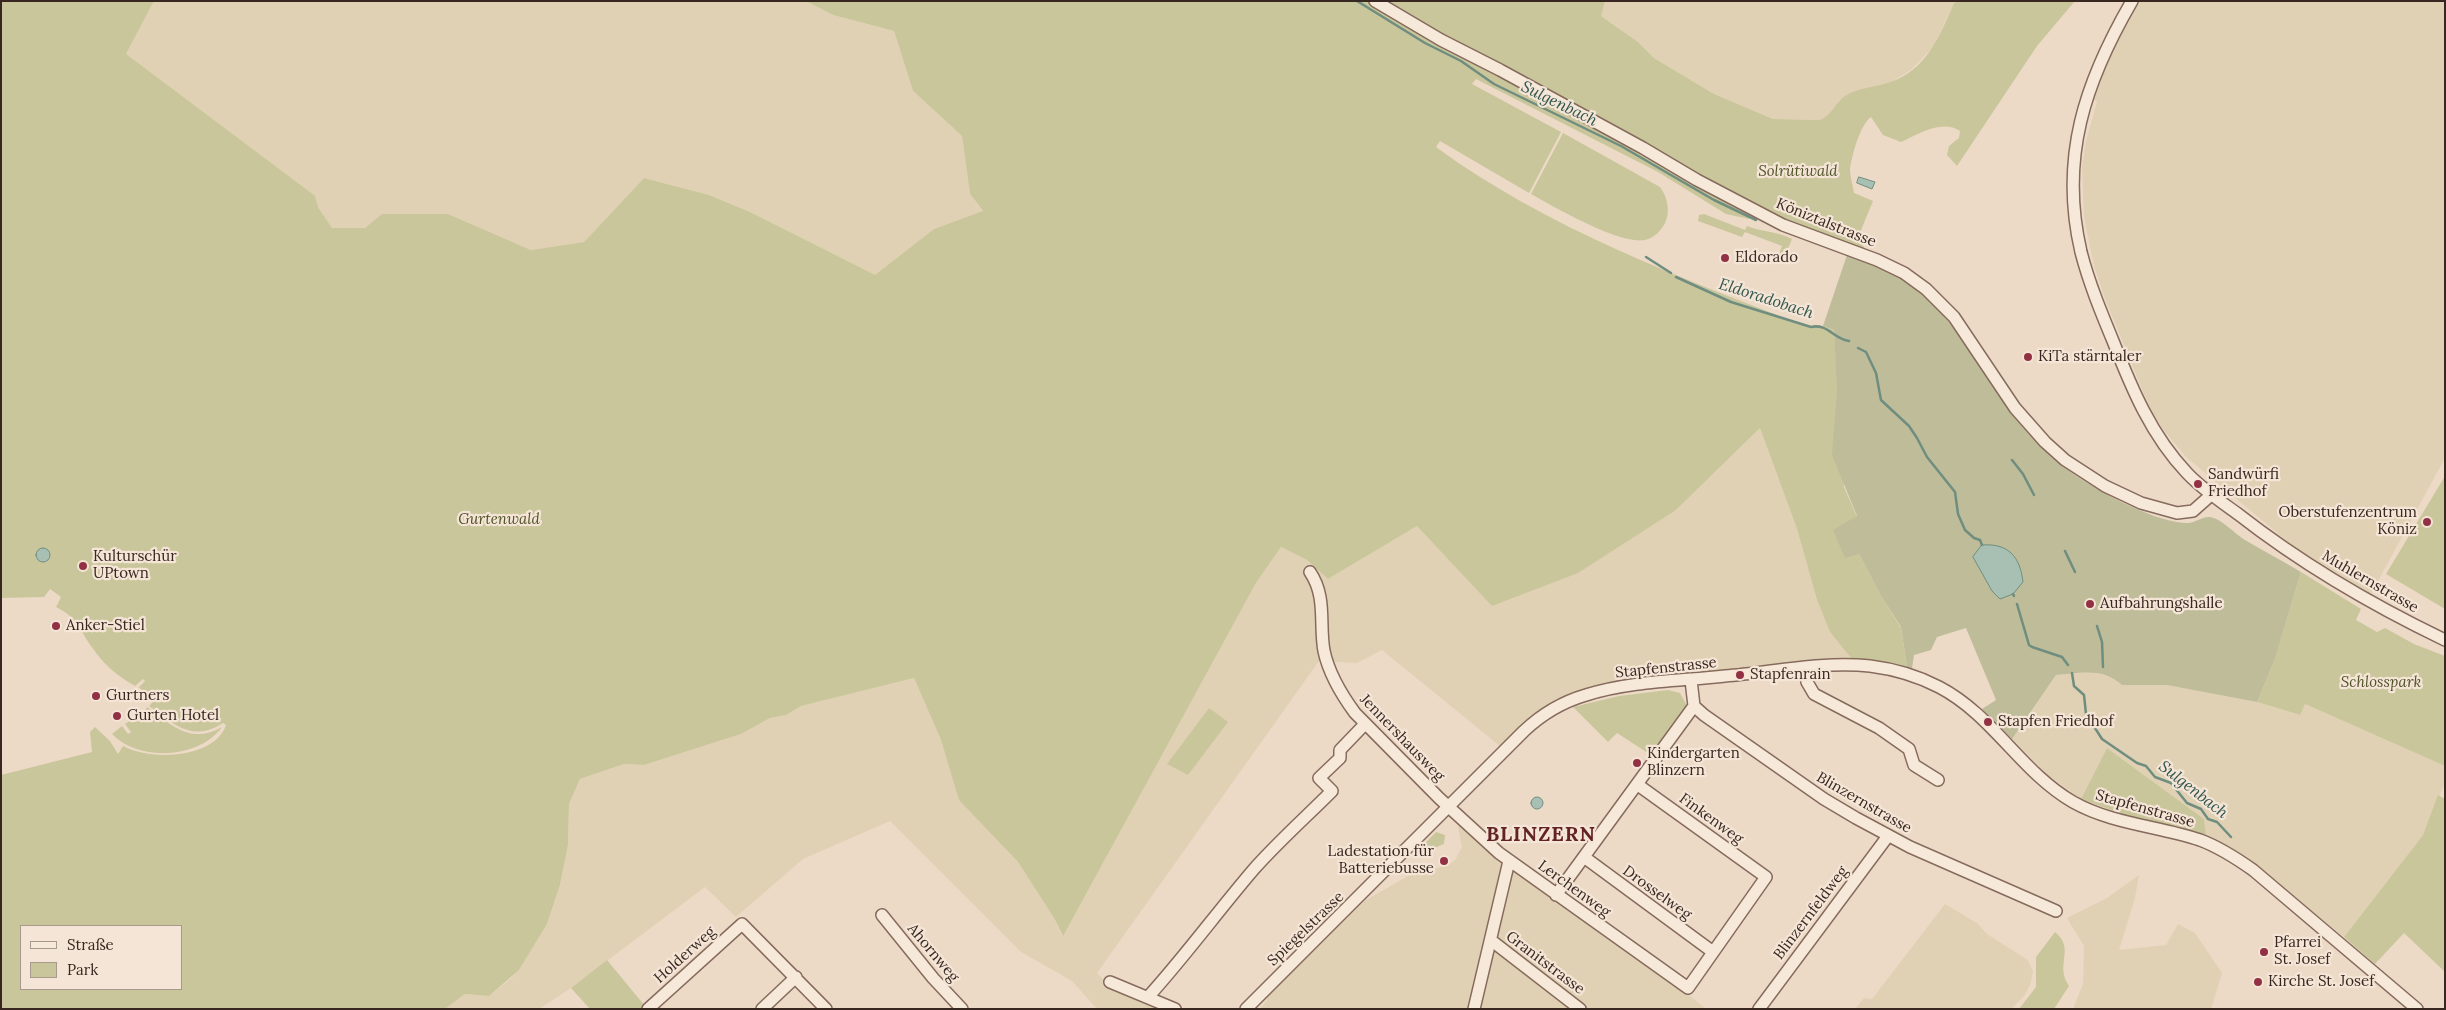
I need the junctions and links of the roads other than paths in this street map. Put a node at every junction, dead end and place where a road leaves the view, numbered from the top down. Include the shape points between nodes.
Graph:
1 (1374, 1) edge
2 (2132, 1) edge
3 (2211, 495) junction
4 (1310, 572) dead end
5 (2445, 640) edge
6 (1806, 668) junction
7 (1691, 680) junction
8 (1694, 706) junction
9 (1365, 724) junction
10 (1938, 780) dead end
11 (1638, 785) junction
12 (1449, 807) junction
13 (1888, 836) junction
14 (1584, 857) junction
15 (1509, 861) junction
16 (1556, 895) junction
17 (2056, 911) dead end
18 (882, 915) dead end
19 (1492, 941) junction
20 (1713, 952) junction
21 (796, 977) junction
22 (1110, 982) dead end
23 (1149, 996) junction
24 (648, 1009) edge
25 (762, 1009) edge
26 (826, 1009) edge
27 (962, 1009) edge
28 (1176, 1009) edge
29 (1246, 1009) edge
30 (1474, 1009) edge
31 (1580, 1009) edge
32 (1759, 1009) edge
33 (2417, 1009) edge

1 - 3 street, Köniztalstrasse via 1783,225 1904,273 1954,318 2015,408 2044,442 2105,486 2141,503 2180,513 2195,510
2 - 3 street, Muhlernstrasse via 2106,49 2085,103 2073,174 2076,226 2091,285 2140,405 2172,455
3 - 5 street, Muhlernstrasse via 2339,584
4 - 9 street, Jennershausweg via 1321,597 1324,651 1330,671 1344,699
6 - 7 street, Stapfenstrasse
6 - 10 street via 1814,694 1879,728 1909,749 1914,765
6 - 33 street, Stapfenstrasse via 1869,666 1903,673 1940,687 1975,710 2045,781 2074,802 2111,817 2201,841 2244,863
7 - 8 street
7 - 12 street, Stapfenstrasse via 1600,691 1556,707 1533,722
8 - 11 street
8 - 13 street, Blinzernstrasse via 1824,799
9 - 12 street, Jennershausweg
9 - 23 street via 1340,750 1340,758 1319,778 1332,791 1255,868
11 - 14 street
11 - 20 street, Finkenweg via 1766,877
12 - 15 street, Lerchenweg
12 - 29 street, Spiegelstrasse
13 - 17 street, Blinzernstrasse
13 - 32 street, Blinzernfeldweg
14 - 16 street
14 - 20 street, Drosselweg
15 - 16 street, Lerchenweg
15 - 19 street, Granitstrasse
16 - 20 street, Lerchenweg via 1688,988
18 - 27 street, Ahornweg
19 - 30 street, Granitstrasse
19 - 31 street, Granitstrasse
21 - 24 street, Holderweg via 742,924
21 - 25 street
21 - 26 street
22 - 23 street
23 - 28 street

